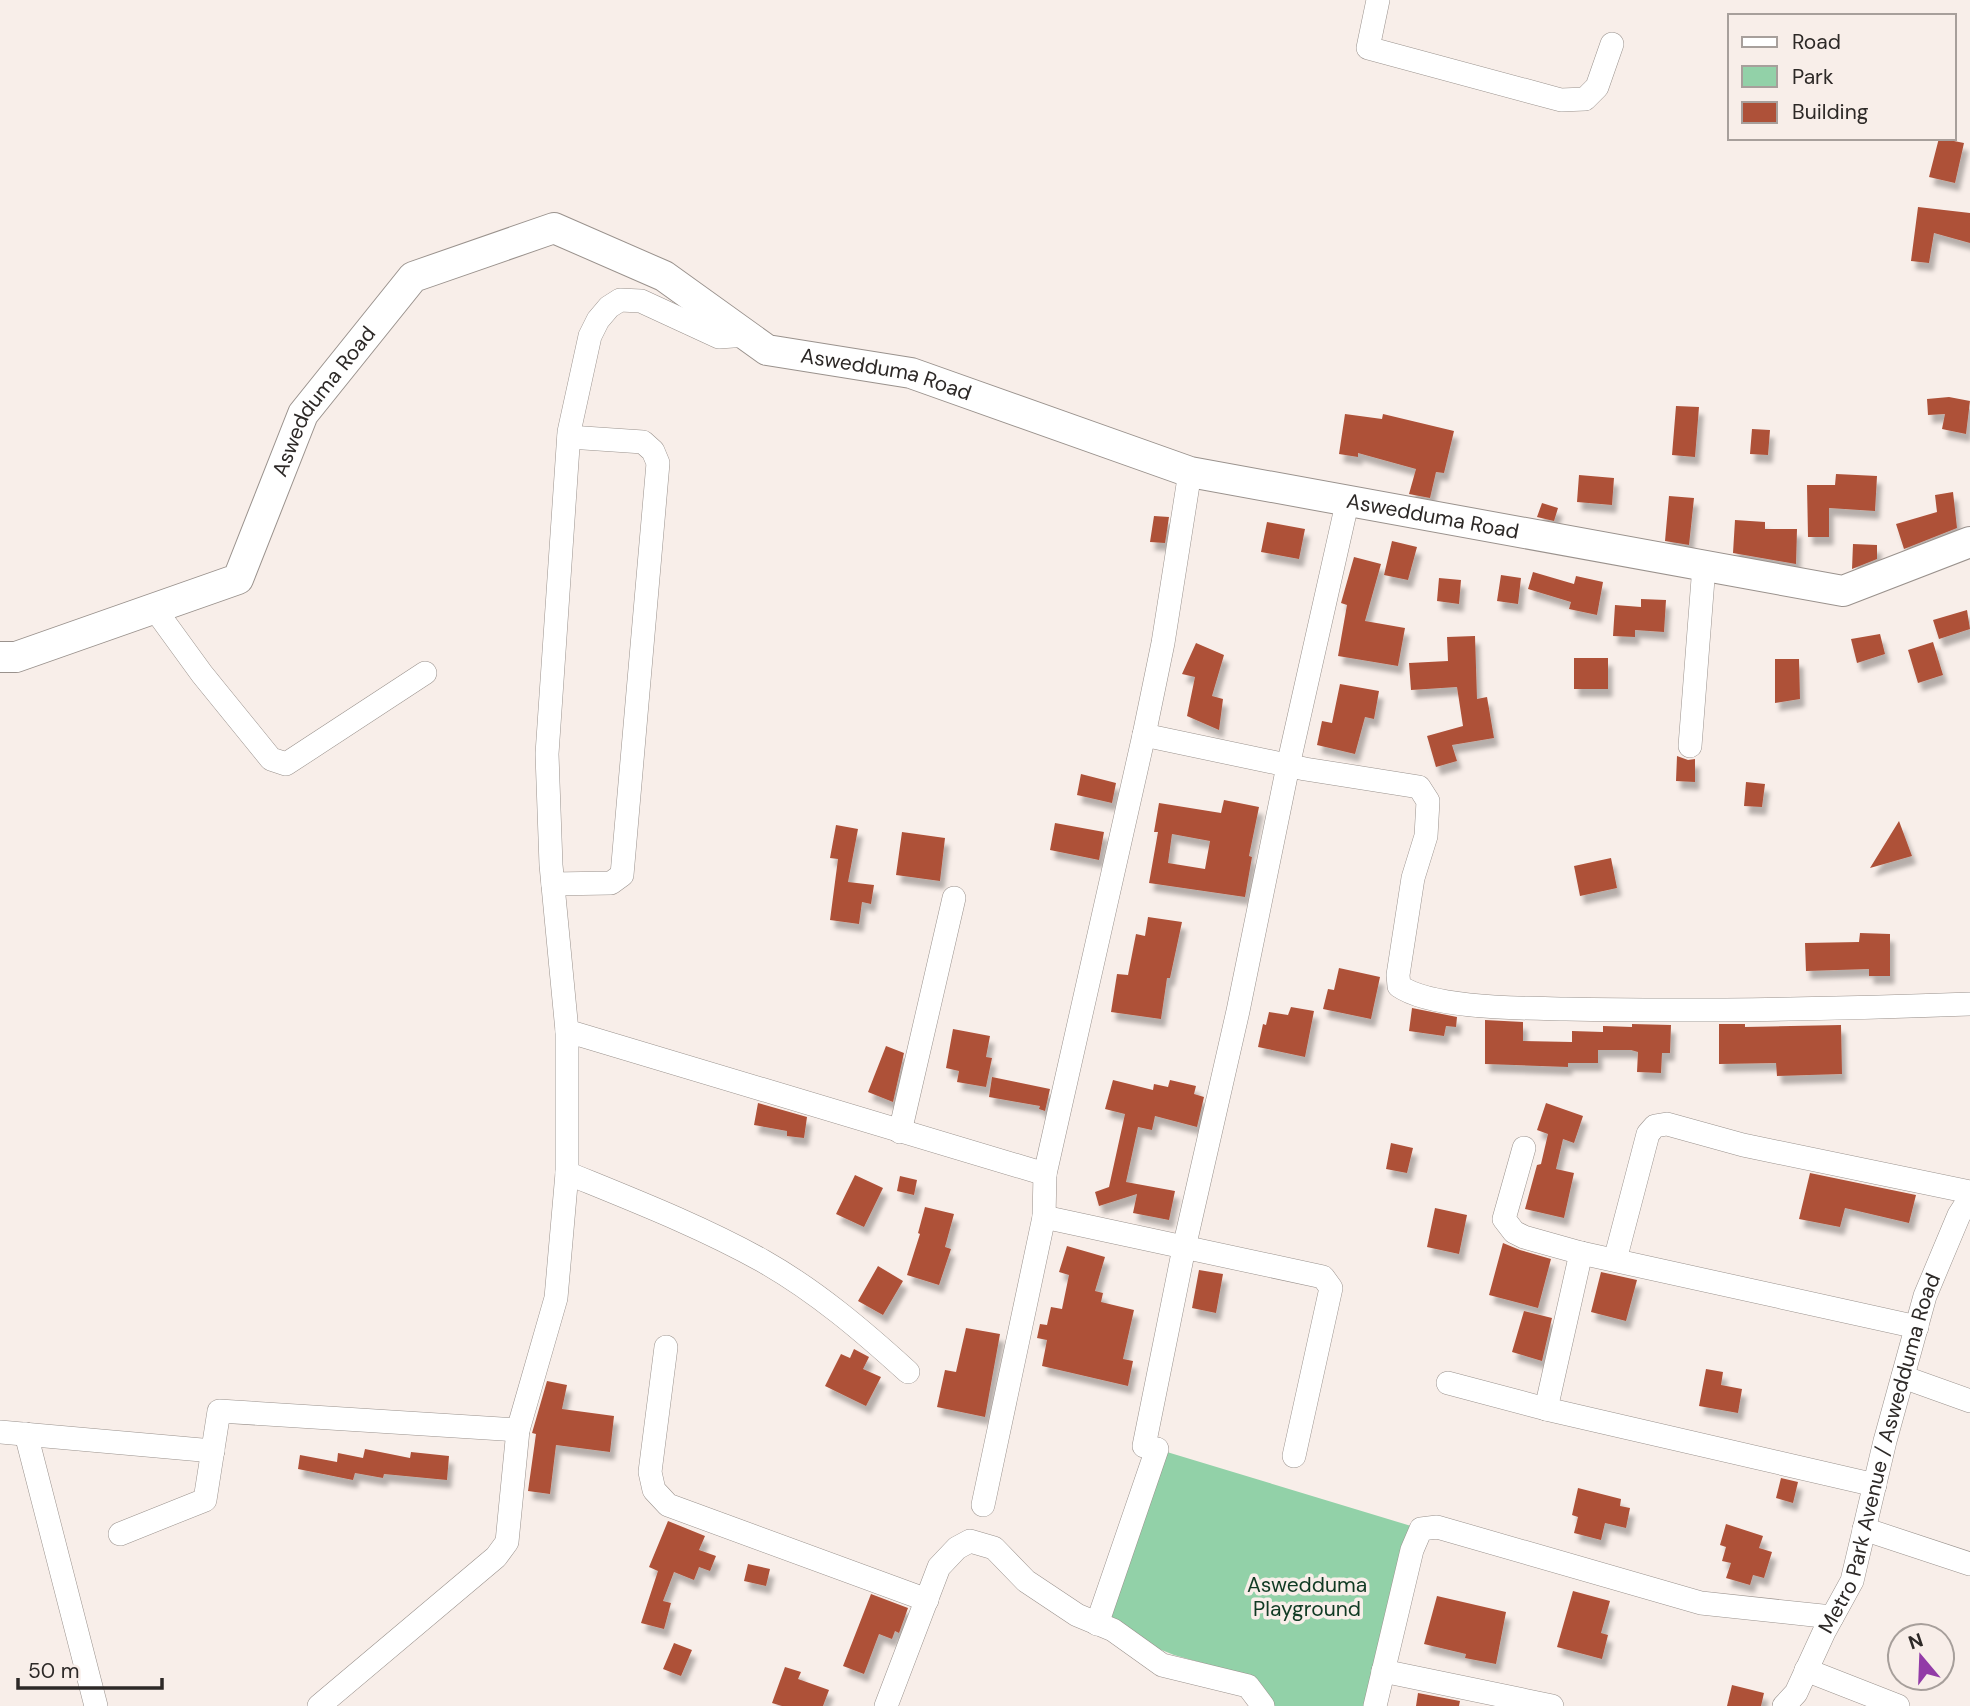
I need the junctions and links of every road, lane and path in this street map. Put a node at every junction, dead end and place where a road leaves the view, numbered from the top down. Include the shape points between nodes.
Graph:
1 (1378, 0) edge
2 (1612, 44) dead end
3 (747, 335) junction
4 (569, 437) junction
5 (1189, 472) junction
6 (1346, 508) dead end
7 (1970, 542) edge
8 (1704, 566) junction
9 (154, 608) junction
10 (0, 657) edge
11 (425, 673) dead end
12 (1144, 736) junction
13 (1690, 746) dead end
14 (1288, 766) junction
15 (553, 884) junction
16 (954, 898) dead end
17 (1970, 1004) edge
18 (567, 1031) junction
19 (900, 1132) junction
20 (1524, 1148) dead end
21 (567, 1173) junction
22 (1045, 1174) junction
23 (1970, 1192) edge
24 (1970, 1198) edge
25 (1044, 1217) junction
26 (1184, 1248) junction
27 (1581, 1253) junction
28 (1615, 1260) junction
29 (1917, 1327) junction
30 (666, 1347) dead end
31 (908, 1372) dead end
32 (1903, 1377) junction
33 (1448, 1383) dead end
34 (1970, 1401) edge
35 (1546, 1409) junction
36 (518, 1430) junction
37 (0, 1432) edge
38 (26, 1434) junction
39 (213, 1451) junction
40 (1294, 1456) dead end
41 (1875, 1485) junction
42 (983, 1505) dead end
43 (1864, 1529) junction
44 (120, 1534) dead end
45 (1970, 1564) edge
46 (927, 1600) junction
47 (1832, 1617) junction
48 (1097, 1624) junction
49 (1806, 1670) junction
50 (1383, 1671) junction
51 (96, 1706) edge
52 (319, 1706) edge
53 (886, 1706) edge
54 (1263, 1706) edge
55 (1374, 1706) edge
56 (1552, 1706) edge
57 (1784, 1706) edge
58 (1898, 1706) edge

1 - 2 street via 1368,48 1561,100 1585,99 1597,87
3 - 4 street via 719,337 641,301 620,300 598,320 590,336
3 - 5 street, Aswedduma Road via 768,350 911,373
3 - 9 street, Aswedduma Road via 664,276 554,228 413,277 303,414 238,579
4 - 15 street via 547,754
4 - 15 street via 643,442 658,463 622,874 611,883
5 - 8 street, Aswedduma Road
5 - 12 street
6 - 14 street
7 - 8 street, Aswedduma Road via 1843,591
8 - 13 street
9 - 10 street, Aswedduma Road via 16,657
9 - 11 street via 271,760 286,764
12 - 14 street
12 - 22 street
14 - 17 street via 1419,786 1427,801 1426,836 1413,878 1398,975 1399,986 1413,995 1503,1007 1670,1011
14 - 26 street
15 - 18 street
16 - 19 street
18 - 19 street
18 - 21 street
19 - 22 street
20 - 27 street via 1504,1219 1524,1237
21 - 31 street via 659,1210 764,1262 845,1316
21 - 36 street via 556,1298
22 - 25 street
23 - 28 street via 1744,1145 1667,1124 1655,1126 1648,1134
24 - 29 street, Metro Park Avenue / Aswedduma Road via 1935,1273
25 - 26 street
25 - 42 street
26 - 40 street via 1323,1277 1331,1288
26 - 48 street via 1144,1446 1157,1449
27 - 28 street
27 - 35 street
28 - 29 street
29 - 32 street, Metro Park Avenue / Aswedduma Road
30 - 46 street via 650,1472 654,1490 668,1504
32 - 34 street
32 - 41 street, Metro Park Avenue / Aswedduma Road
33 - 35 street
35 - 41 street
36 - 39 street via 219,1411
36 - 52 street via 507,1542 496,1557
37 - 38 street
38 - 39 street
38 - 51 street
39 - 44 street via 205,1500
41 - 43 street, Metro Park Avenue / Aswedduma Road
43 - 45 street
43 - 47 street, Metro Park Avenue / Aswedduma Road via 1852,1581
46 - 48 street via 939,1567 970,1541 994,1548 1026,1581
46 - 53 street
47 - 49 street, Metro Park Avenue / Aswedduma Road
47 - 50 street via 1701,1603 1437,1527 1421,1529 1412,1550
48 - 54 street via 1163,1665 1248,1686
49 - 57 street, Metro Park Avenue / Aswedduma Road
49 - 58 street
50 - 55 street
50 - 56 street

